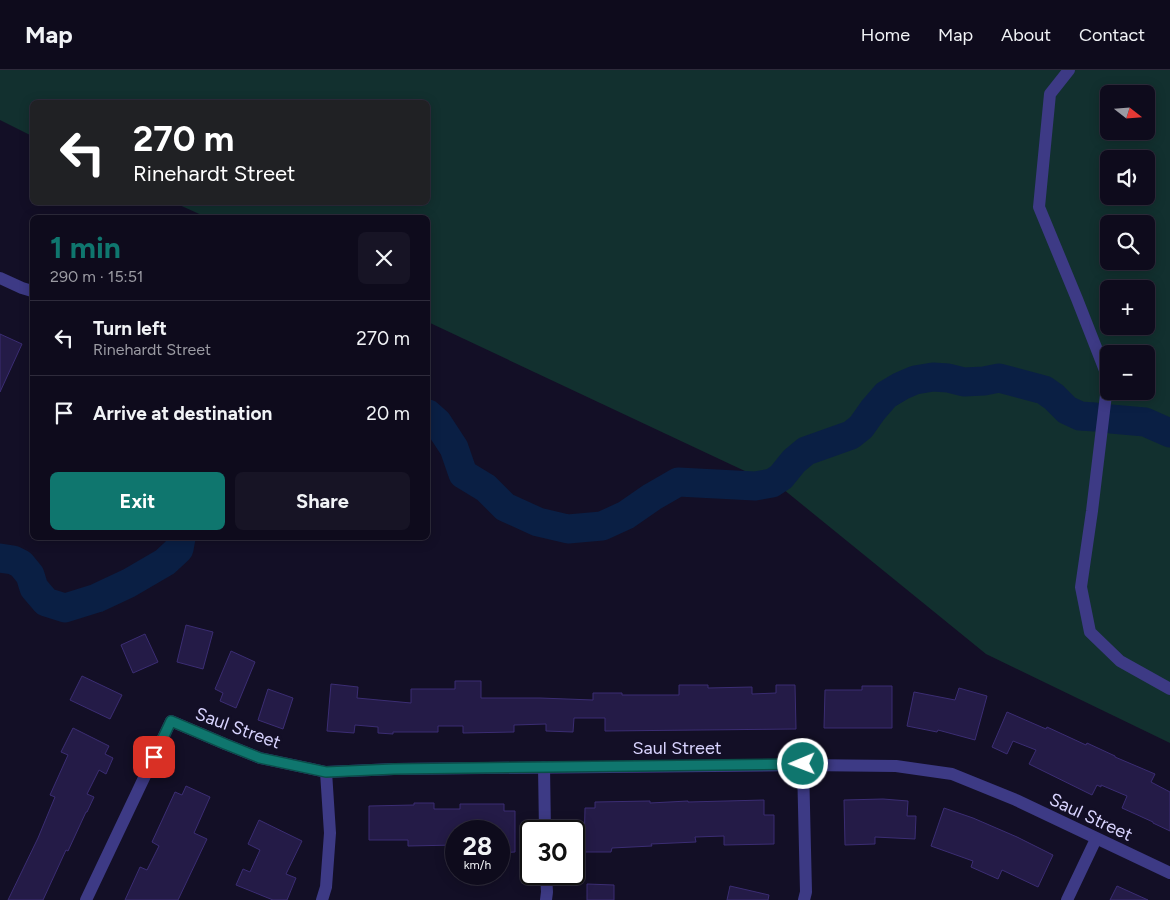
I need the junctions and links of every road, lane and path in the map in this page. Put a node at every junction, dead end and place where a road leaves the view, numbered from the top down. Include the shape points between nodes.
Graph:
1 (1070, 70) edge
2 (0, 278) edge
3 (30, 290) edge
4 (1170, 689) edge
5 (803, 764) junction
6 (544, 767) junction
7 (326, 772) junction
8 (545, 820) edge
9 (1096, 839) junction
10 (1170, 873) edge
11 (547, 885) edge
12 (86, 900) edge
13 (322, 900) edge
14 (546, 900) edge
15 (804, 900) edge
16 (1067, 900) edge

1 - 4 street via 1050,94 1039,207 1108,378 1081,587 1090,632 1120,661
2 - 3 street
5 - 6 street, Saul Street
5 - 9 street, Saul Street via 896,766 952,774 1016,800
5 - 15 street
6 - 7 street, Saul Street
6 - 8 street
7 - 12 street, Saul Street via 260,758 171,721
7 - 13 street via 330,833
9 - 10 street, Saul Street
9 - 16 street
11 - 14 street

